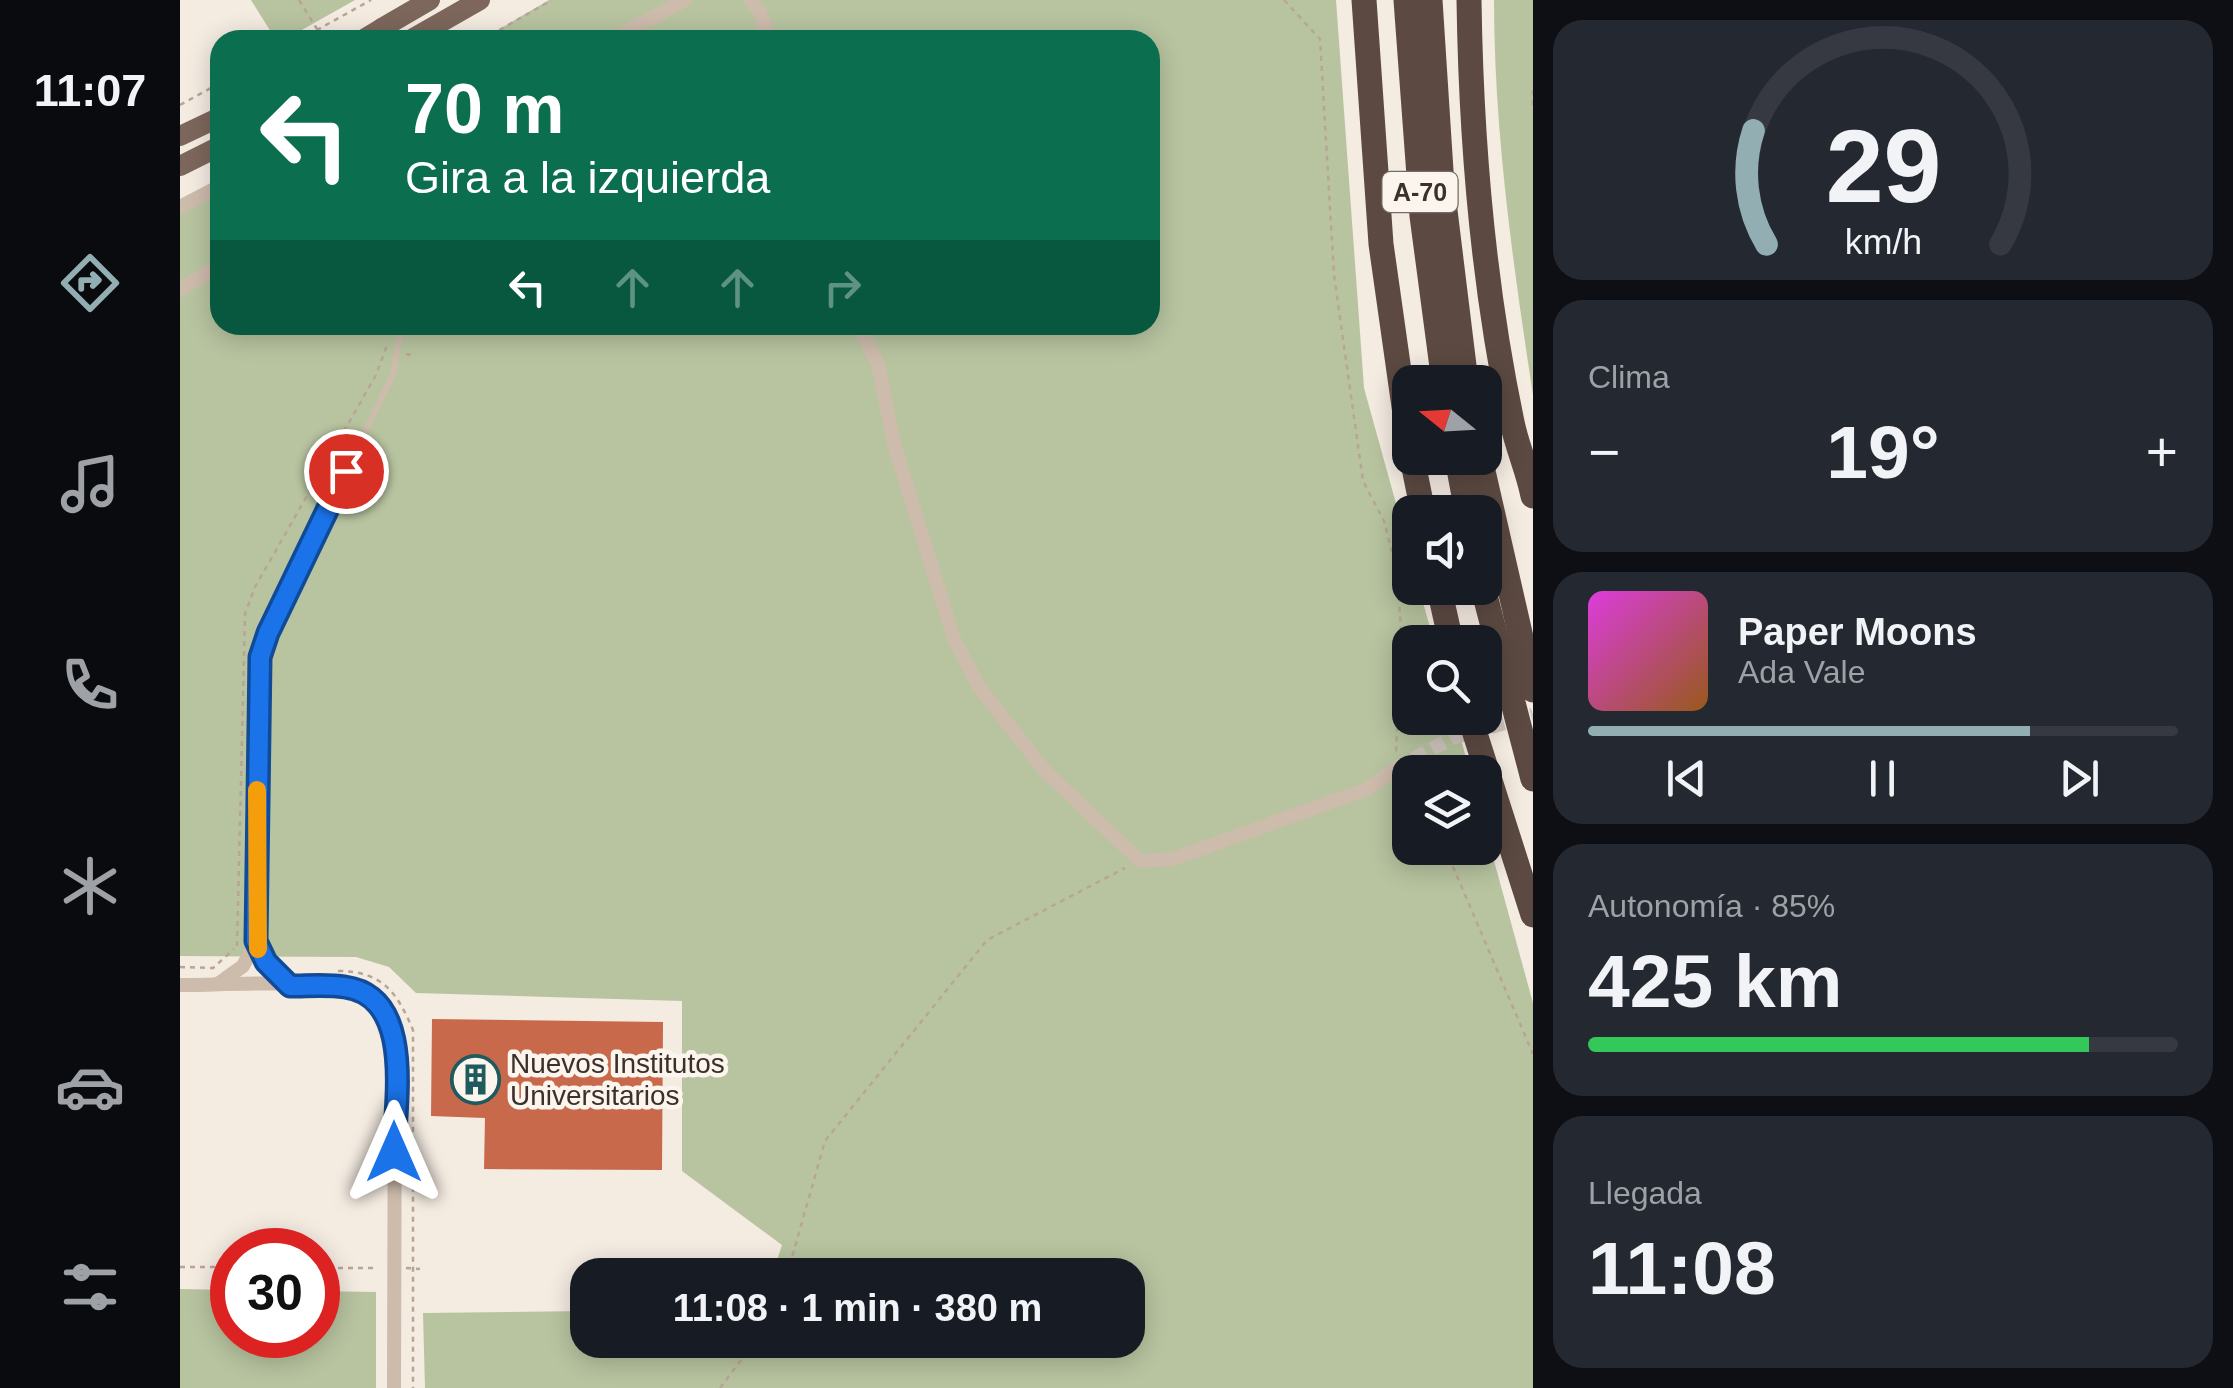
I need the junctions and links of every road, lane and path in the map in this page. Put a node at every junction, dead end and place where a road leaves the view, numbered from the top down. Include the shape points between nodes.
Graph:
1 (300, 0) edge
2 (371, 0) edge
3 (408, 0) edge
4 (430, 0) edge
5 (552, 0) edge
6 (685, 0) edge
7 (1284, 0) edge
8 (1364, 0) edge
9 (1406, 0) edge
10 (1430, 0) edge
11 (1469, 0) edge
12 (472, 5) edge
13 (754, 5) edge
14 (318, 30) joint
15 (379, 30) edge
16 (409, 30) edge
17 (427, 30) edge
18 (500, 30) edge
19 (630, 30) edge
20 (765, 30) edge
21 (210, 88) edge
22 (1533, 90) edge
23 (180, 105) edge
24 (1533, 107) edge
25 (210, 122) edge
26 (180, 136) edge
27 (210, 151) edge
28 (180, 166) edge
29 (210, 191) edge
30 (180, 207) edge
31 (210, 271) edge
32 (180, 290) edge
33 (400, 335) edge
34 (863, 335) edge
35 (1399, 365) edge
36 (1442, 365) edge
37 (1464, 365) edge
38 (1484, 475) edge
39 (1533, 496) edge
40 (1487, 605) edge
41 (1533, 690) edge
42 (1475, 735) edge
43 (1397, 755) edge
44 (1392, 773) tunnel mouth
45 (1533, 779) edge
46 (1140, 861) junction
47 (1452, 865) edge
48 (1533, 915) edge
49 (255, 945) junction
50 (180, 968) edge
51 (328, 971) dead end
52 (180, 985) edge
53 (215, 986) junction
54 (290, 986) junction
55 (1533, 1054) edge
56 (792, 1258) edge
57 (180, 1267) edge
58 (210, 1267) edge
59 (340, 1268) edge
60 (394, 1268) junction
61 (413, 1268) junction
62 (420, 1268) dead end
63 (742, 1358) edge
64 (394, 1388) edge
65 (413, 1388) edge
66 (720, 1388) edge

1 - 14 path
2 - 14 path
3 - 16 lane
4 - 15 main road, bridge
5 - 18 path
6 - 19 street
7 - 43 path via 1320,39 1334,275 1362,482 1384,521 1397,572
8 - 35 highway via 1382,244
9 - 36 highway, A-70 via 1422,216
10 - 37 highway, A-70
11 - 39 highway via 1479,190 1497,337
12 - 17 main road
13 - 20 street
21 - 23 path
22 - 24 path
25 - 26 main road
27 - 28 main road
29 - 30 street
31 - 32 street
33 - 49 lane via 394,374 260,657
34 - 46 street via 878,364 894,444 954,638 978,687 1045,770
38 - 41 highway
40 - 45 highway
42 - 48 highway
44 - 46 street via 1366,789 1173,859
46 - 56 path via 986,940 826,1142
47 - 55 path
49 - 50 path via 235,948 213,968
49 - 53 street via 230,979
49 - 54 street
51 - 61 path via 364,971 398,996 413,1030
52 - 53 street
53 - 54 street
54 - 60 street via 346,987 386,1011 395,1036
57 - 58 path
59 - 60 path
60 - 61 path
60 - 64 street
61 - 62 path
61 - 65 path
63 - 66 path

